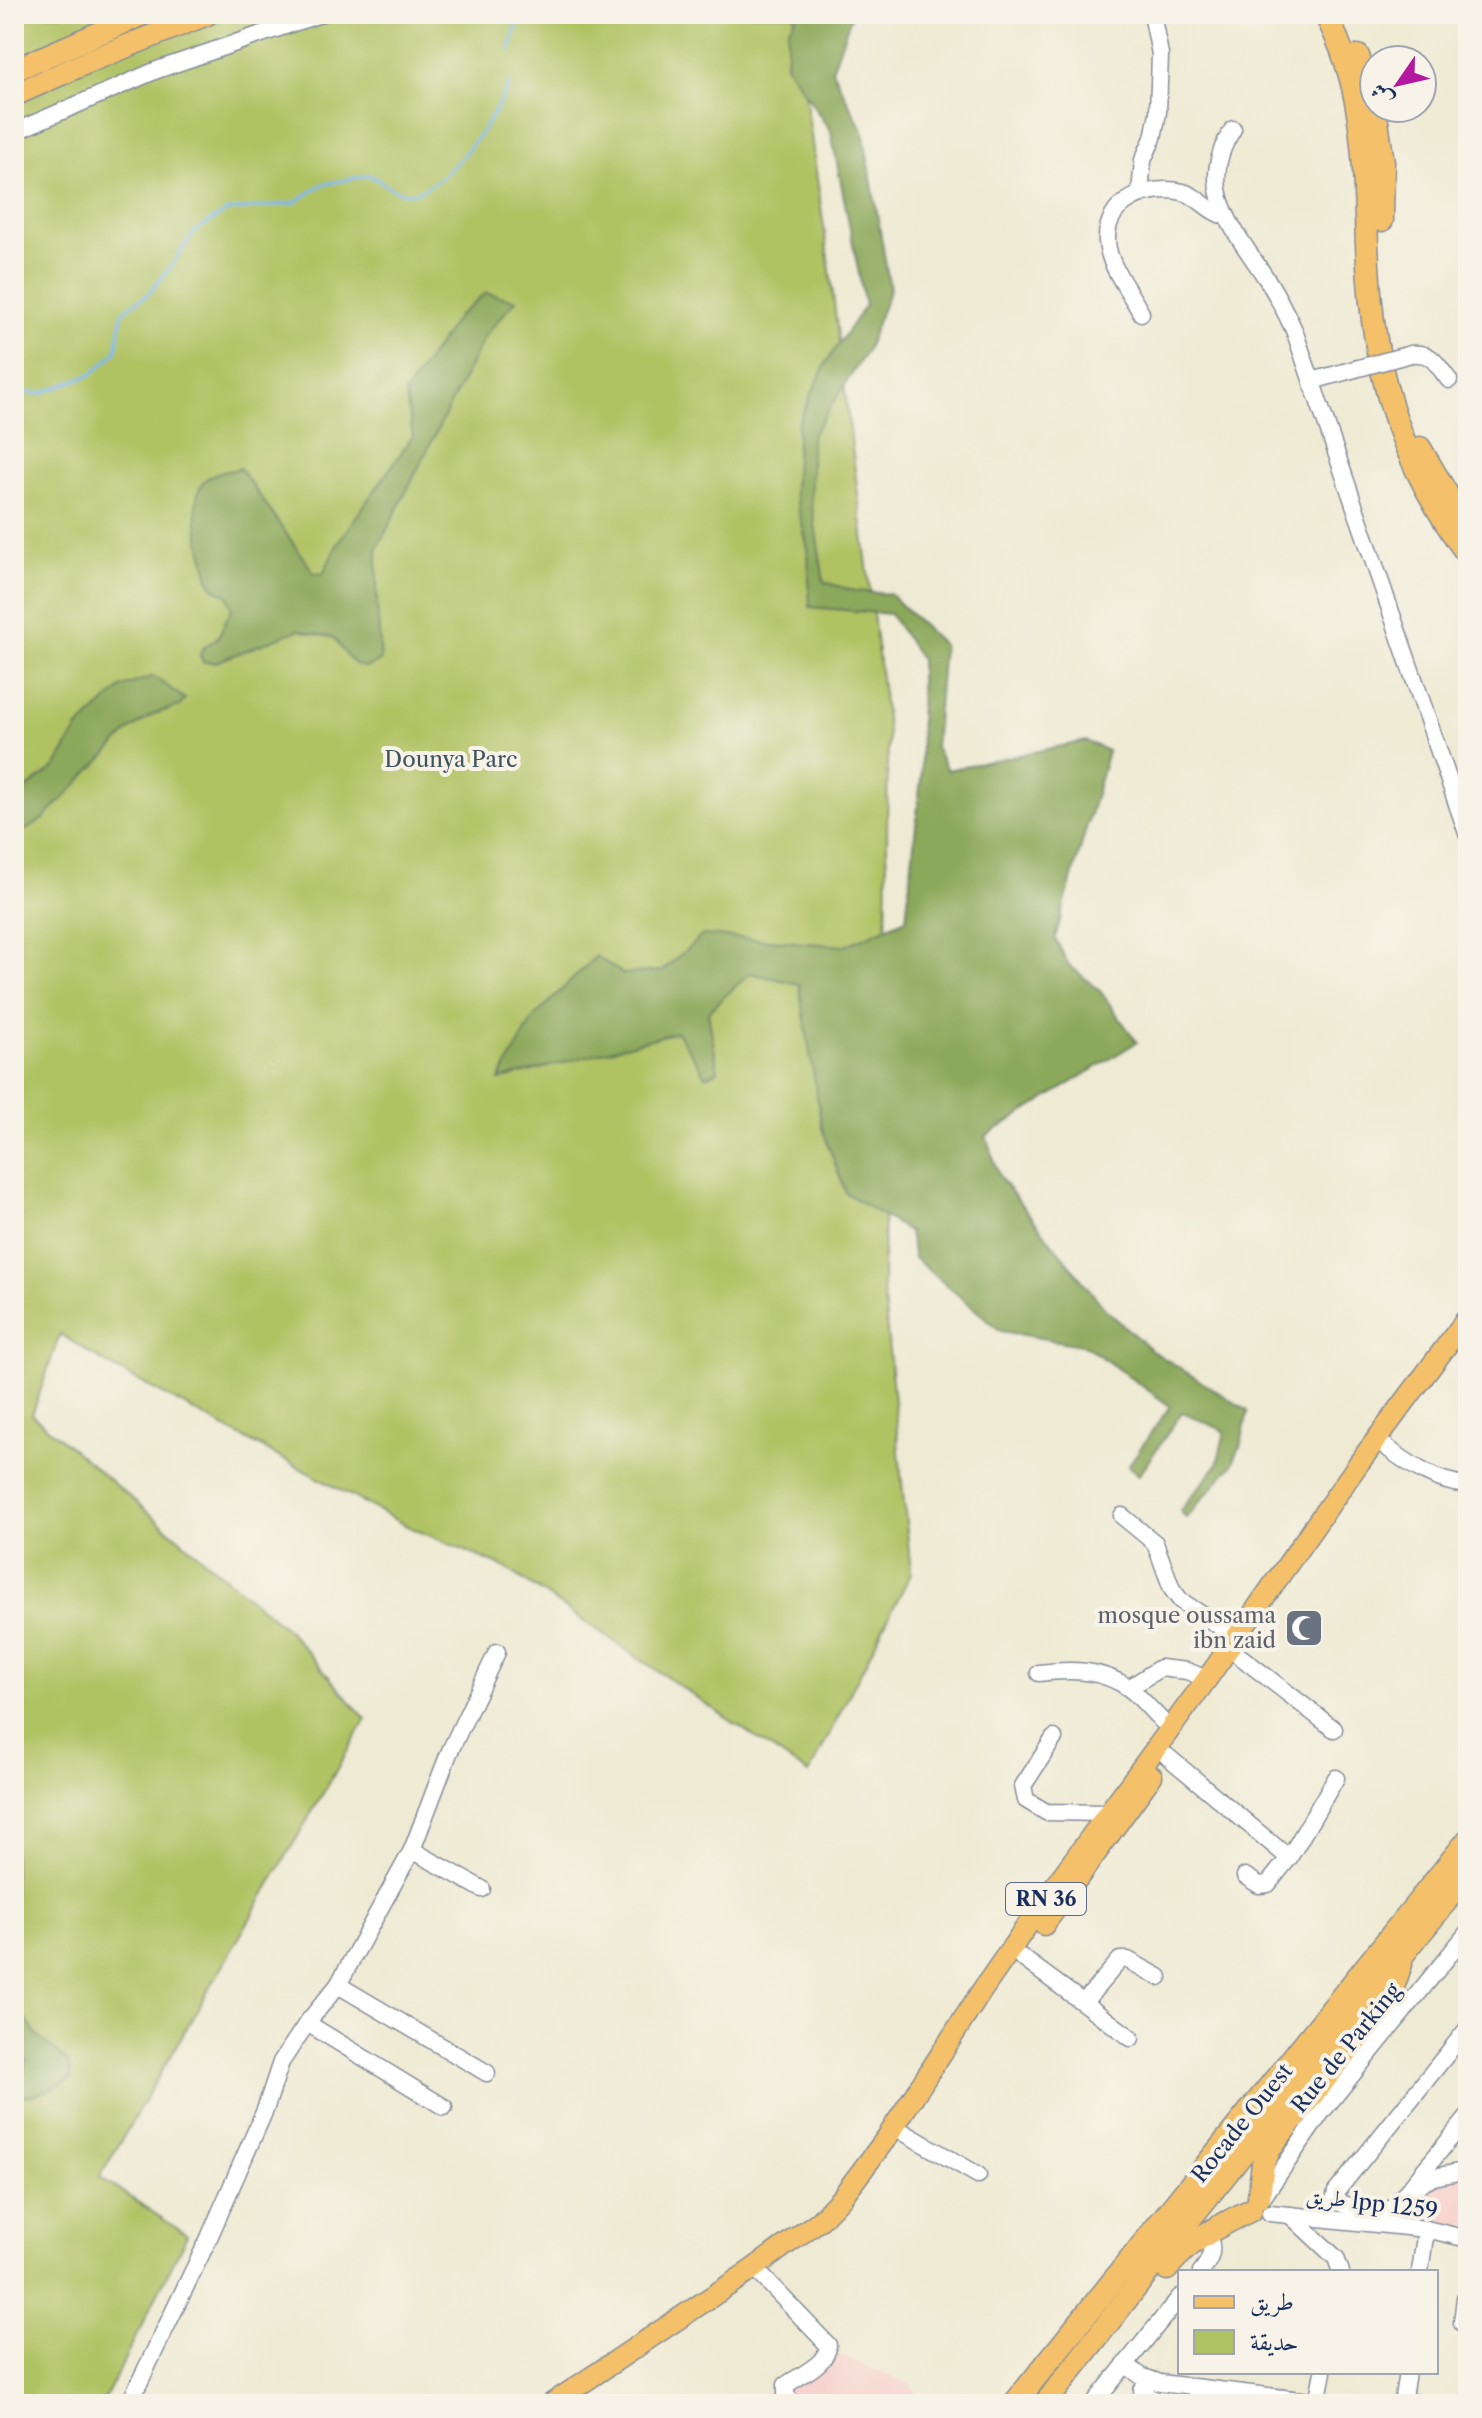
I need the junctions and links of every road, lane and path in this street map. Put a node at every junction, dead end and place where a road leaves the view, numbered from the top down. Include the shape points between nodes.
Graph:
1 (143, 14) edge
2 (207, 14) edge
3 (320, 14) edge
4 (1325, 14) edge
5 (1340, 14) edge
6 (1153, 19) dead end
7 (1358, 56) edge
8 (14, 70) edge
9 (14, 95) edge
10 (1378, 124) edge
11 (1233, 129) dead end
12 (14, 132) edge
13 (1140, 193) junction
14 (1225, 216) junction
15 (1141, 313) dead end
16 (1449, 380) dead end
17 (1312, 381) junction
18 (1468, 530) edge
19 (1468, 555) edge
20 (1468, 836) edge
21 (1468, 1317) edge
22 (1468, 1341) edge
23 (1386, 1447) junction
24 (1468, 1485) edge
25 (1122, 1516) dead end
26 (1257, 1616) junction
27 (1237, 1645) junction
28 (497, 1652) dead end
29 (1039, 1673) dead end
30 (1207, 1679) junction
31 (1129, 1688) junction
32 (1171, 1729) junction
33 (1334, 1729) dead end
34 (1054, 1738) dead end
35 (1167, 1756) junction
36 (1336, 1778) dead end
37 (1107, 1813) junction
38 (1468, 1840) edge
39 (412, 1850) junction
40 (1289, 1858) junction
41 (1468, 1874) edge
42 (1245, 1876) dead end
43 (482, 1889) dead end
44 (1468, 1932) edge
45 (1021, 1957) junction
46 (1402, 1958) junction
47 (1159, 1977) dead end
48 (338, 1985) junction
49 (1084, 2002) junction
50 (307, 2023) junction
51 (1465, 2037) edge
52 (1131, 2038) dead end
53 (487, 2073) dead end
54 (444, 2107) dead end
55 (1468, 2117) edge
56 (903, 2132) junction
57 (1468, 2170) edge
58 (978, 2175) dead end
59 (1406, 2192) junction
60 (1261, 2204) junction
61 (1290, 2215) junction
62 (1426, 2229) junction
63 (1206, 2233) junction
64 (1468, 2239) edge
65 (1202, 2270) edge
66 (1340, 2270) edge
67 (1420, 2270) edge
68 (763, 2277) junction
69 (1468, 2298) edge
70 (1178, 2299) edge
71 (1468, 2324) edge
72 (1125, 2364) junction
73 (1323, 2374) edge
74 (1407, 2374) edge
75 (1150, 2380) junction
76 (1231, 2398) edge
77 (1095, 2402) edge
78 (1317, 2402) junction
79 (1402, 2402) edge
80 (129, 2404) edge
81 (551, 2404) edge
82 (572, 2404) edge
83 (793, 2404) edge
84 (1014, 2404) edge
85 (1045, 2404) edge
86 (1065, 2404) edge
87 (1183, 2404) edge
88 (1334, 2404) edge
89 (1423, 2404) edge

1 - 8 highway
2 - 9 highway
3 - 12 street via 157,70
4 - 19 highway via 1346,60 1359,116 1371,307 1391,408 1423,486
5 - 7 highway
6 - 13 street via 1161,75 1157,126 1143,160
10 - 18 highway via 1383,162 1383,321 1413,433
11 - 14 street via 1217,166
13 - 14 street via 1187,193
13 - 15 street via 1121,205 1107,241
14 - 17 street via 1284,308
16 - 17 street, bridge via 1424,353
17 - 20 street
21 - 26 main road, RN 36 via 1359,1463
22 - 23 main road, RN 36
23 - 24 street via 1450,1484
23 - 26 main road, RN 36
25 - 27 street via 1155,1543 1181,1601
26 - 27 main road, RN 36
27 - 30 main road, RN 36
27 - 33 street
27 - 35 main road, RN 36
28 - 39 street via 449,1753
29 - 31 street via 1084,1670
30 - 31 street via 1160,1668
30 - 32 main road, RN 36
31 - 32 street
32 - 37 main road, RN 36
34 - 37 street via 1023,1786 1026,1800 1046,1812
35 - 40 street
35 - 45 main road, RN 36
36 - 40 street
37 - 81 main road, RN 36 via 837,2204 750,2271
38 - 84 highway, Rocade Ouest
39 - 43 street
39 - 48 street
40 - 42 street via 1266,1885
41 - 46 highway, Rocade Ouest
44 - 60 street, Rue de Parking via 1321,2113
45 - 49 street
45 - 56 main road, RN 36
46 - 60 highway via 1389,1999 1272,2145 1263,2163
46 - 85 highway, Rocade Ouest
47 - 49 street via 1120,1960
48 - 50 street
48 - 53 street
49 - 52 street
50 - 54 street
50 - 80 street via 281,2062 208,2240
51 - 59 street via 1336,2192 1334,2201 1387,2215
55 - 59 street
56 - 58 street
56 - 68 main road, RN 36 via 841,2215
57 - 59 street via 1434,2177
60 - 61 street, طريق lpp 1259
60 - 63 highway
61 - 62 street, طريق lpp 1259
61 - 66 street via 1336,2258
62 - 64 street, طريق lpp 1259
62 - 67 street
63 - 65 street via 1212,2254
63 - 86 highway via 1174,2260
68 - 82 main road, RN 36
68 - 83 street via 828,2345 826,2357 786,2385
69 - 71 street via 1462,2323
70 - 72 street
72 - 75 street
72 - 77 street
73 - 78 street
74 - 79 street
75 - 76 street
75 - 87 street via 1142,2390 1152,2399
76 - 78 street
78 - 88 street
79 - 89 street

